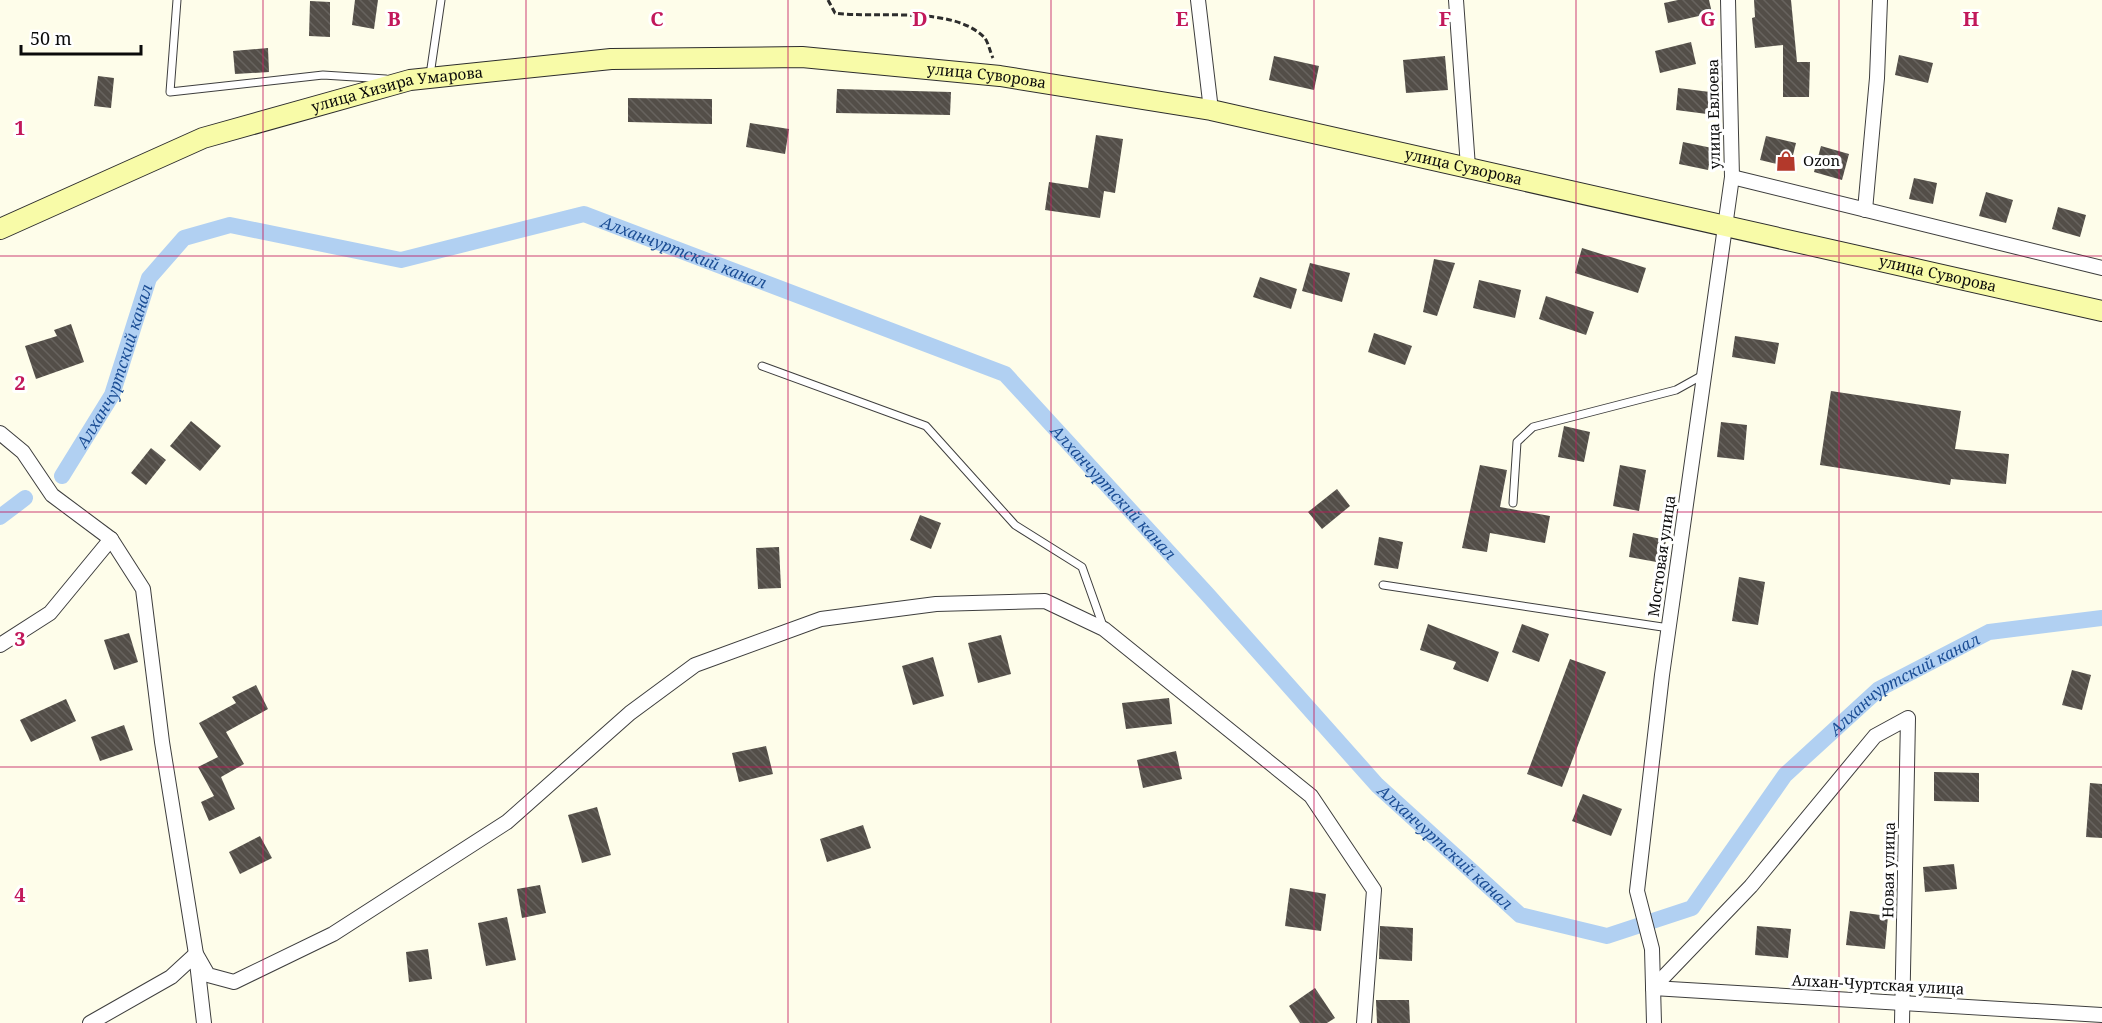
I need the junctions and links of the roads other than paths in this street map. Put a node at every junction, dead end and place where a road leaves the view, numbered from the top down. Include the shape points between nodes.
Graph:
1 (177, 0) edge
2 (441, 0) edge
3 (1198, 0) edge
4 (1456, 0) edge
5 (1728, 0) edge
6 (1880, 0) edge
7 (816, 58) joint
8 (419, 79) junction
9 (1211, 110) junction
10 (1468, 167) junction
11 (1732, 177) junction
12 (1865, 210) junction
13 (1726, 226) junction
14 (0, 230) edge
15 (2102, 268) edge
16 (2102, 311) edge
17 (762, 366) dead end
18 (1705, 374) junction
19 (0, 433) edge
20 (1513, 503) dead end
21 (111, 539) junction
22 (1383, 585) dead end
23 (1669, 628) junction
24 (1104, 629) junction
25 (0, 645) edge
26 (196, 954) junction
27 (1653, 988) junction
28 (1903, 1003) junction
29 (2102, 1014) edge
30 (90, 1023) edge
31 (204, 1023) edge
32 (1364, 1023) edge
33 (1654, 1023) edge
34 (1902, 1023) edge

1 - 8 lane via 170,92 323,75
2 - 8 lane
3 - 9 street
4 - 10 street
5 - 11 street, улица Евлоева
6 - 12 street
7 - 8 main road, улица Хизира Умарова via 611,59
7 - 9 main road, улица Суворова via 1000,76
8 - 14 main road, улица Хизира Умарова via 204,138
9 - 10 main road, улица Суворова
10 - 13 main road, улица Суворова
11 - 12 street
11 - 13 street, улица Евлоева
12 - 15 street
13 - 16 main road, улица Суворова
13 - 18 street, Мостовая улица
17 - 24 lane via 926,426 1015,525 1082,567
18 - 20 lane via 1676,390 1533,427 1517,442
18 - 23 street, Мостовая улица
19 - 21 street via 23,452 52,495
21 - 25 street via 50,613
21 - 26 street via 143,589 162,742
22 - 23 lane
23 - 27 street, Мостовая улица via 1637,891 1652,949
24 - 26 street via 1045,601 936,604 821,619 695,665 630,713 507,822 333,934 234,982 208,975
24 - 32 street via 1311,796 1374,890
26 - 30 street via 171,977
26 - 31 street
27 - 28 street, Алхан-Чуртская улица
27 - 28 street, Новая улица via 1751,886 1875,736 1908,718
27 - 33 street
28 - 29 street, Алхан-Чуртская улица
28 - 34 street, Новая улица

